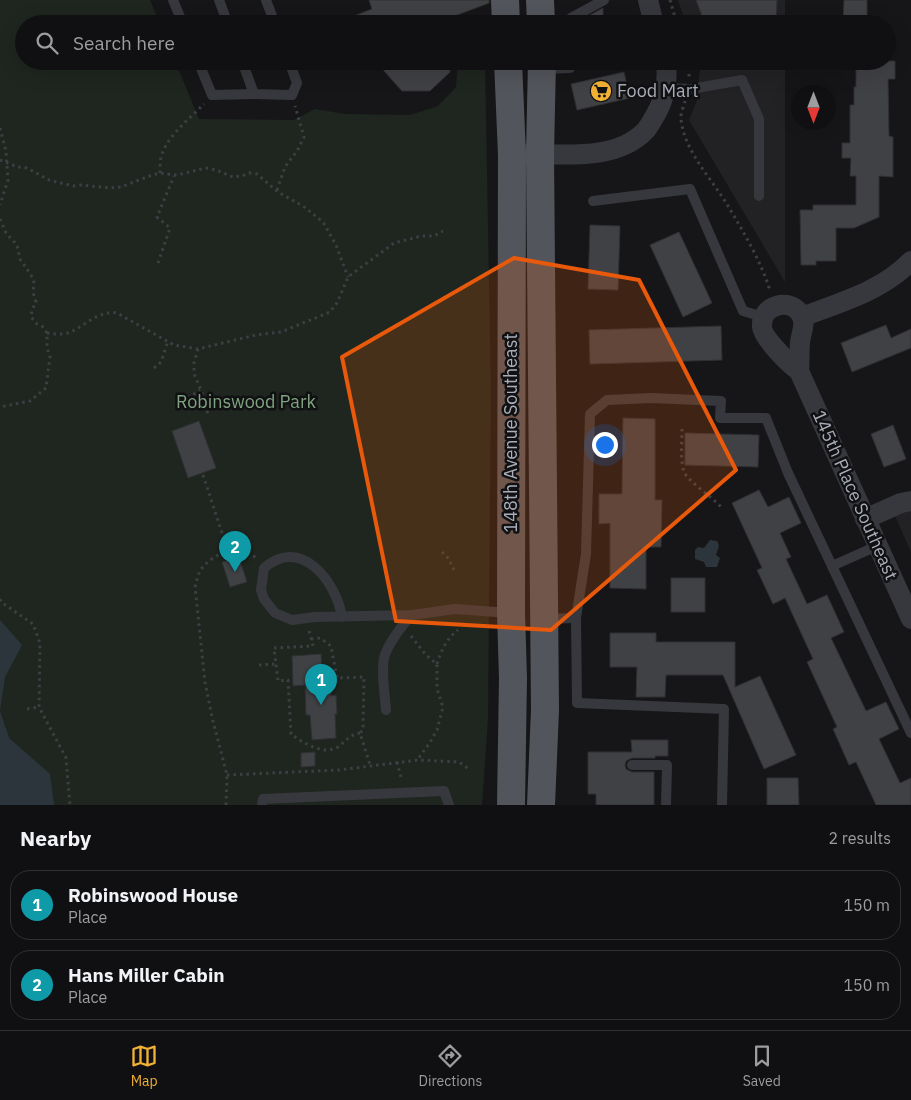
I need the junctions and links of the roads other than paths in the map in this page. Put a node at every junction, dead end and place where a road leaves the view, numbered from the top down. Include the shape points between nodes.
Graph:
1 (173, 0) edge
2 (219, 0) edge
3 (266, 0) edge
4 (506, 0) edge
5 (540, 0) edge
6 (604, 0) edge
7 (648, 0) edge
8 (179, 15) edge
9 (225, 15) edge
10 (272, 15) edge
11 (506, 15) edge
12 (541, 15) edge
13 (576, 15) edge
14 (652, 15) edge
15 (202, 70) edge
16 (245, 70) edge
17 (292, 70) edge
18 (508, 70) edge
19 (542, 70) edge
20 (668, 70) edge
21 (665, 88) junction
22 (254, 94) junction
23 (540, 154) junction
24 (512, 155) junction
25 (760, 196) dead end
26 (593, 201) dead end
27 (911, 261) edge
28 (769, 312) junction
29 (802, 317) junction
30 (799, 371) junction
31 (911, 501) edge
32 (865, 519) junction
33 (877, 546) junction
34 (832, 566) junction
35 (511, 613) junction
36 (412, 614) junction
37 (342, 617) junction
38 (576, 618) junction
39 (544, 619) junction
40 (911, 619) edge
41 (386, 710) dead end
42 (911, 733) edge
43 (632, 765) dead end
44 (262, 805) edge
45 (449, 805) edge
46 (511, 805) edge
47 (541, 805) edge
48 (666, 805) edge
49 (722, 805) edge

1 - 8 lane
2 - 9 lane
3 - 10 lane
4 - 11 main road
5 - 12 main road
6 - 13 lane
7 - 14 street
15 - 22 lane via 212,95
16 - 22 lane
17 - 22 lane via 297,83 292,95
18 - 24 main road, 148th Avenue Southeast
19 - 23 main road, 148th Avenue Southeast
20 - 21 street
21 - 23 street via 647,129 621,147 603,152
21 - 25 lane via 691,90 742,80 759,119
23 - 24 street
23 - 39 main road, 148th Avenue Southeast
24 - 35 main road, 148th Avenue Southeast
26 - 28 lane via 690,189 743,311
27 - 29 street via 876,288
28 - 29 street via 783,304 798,310
28 - 30 street via 762,325 764,333 789,364
29 - 30 street
30 - 32 street, 145th Place Southeast
31 - 32 street
32 - 33 street, 145th Place Southeast
33 - 34 lane
33 - 40 street, 145th Place Southeast
34 - 38 lane via 766,418 720,418 721,400 607,400 590,414 586,554
34 - 42 lane
35 - 36 lane via 455,609
35 - 46 main road, 148th Avenue Southeast
36 - 37 lane
36 - 41 lane via 384,657
37 - 37 lane via 292,620 278,615 262,595 264,568 284,558 300,558 312,564 332,589
38 - 39 lane
38 - 49 lane via 577,703 724,709
39 - 47 main road, 148th Avenue Southeast
43 - 48 lane via 667,766
44 - 45 lane via 264,799 444,791

